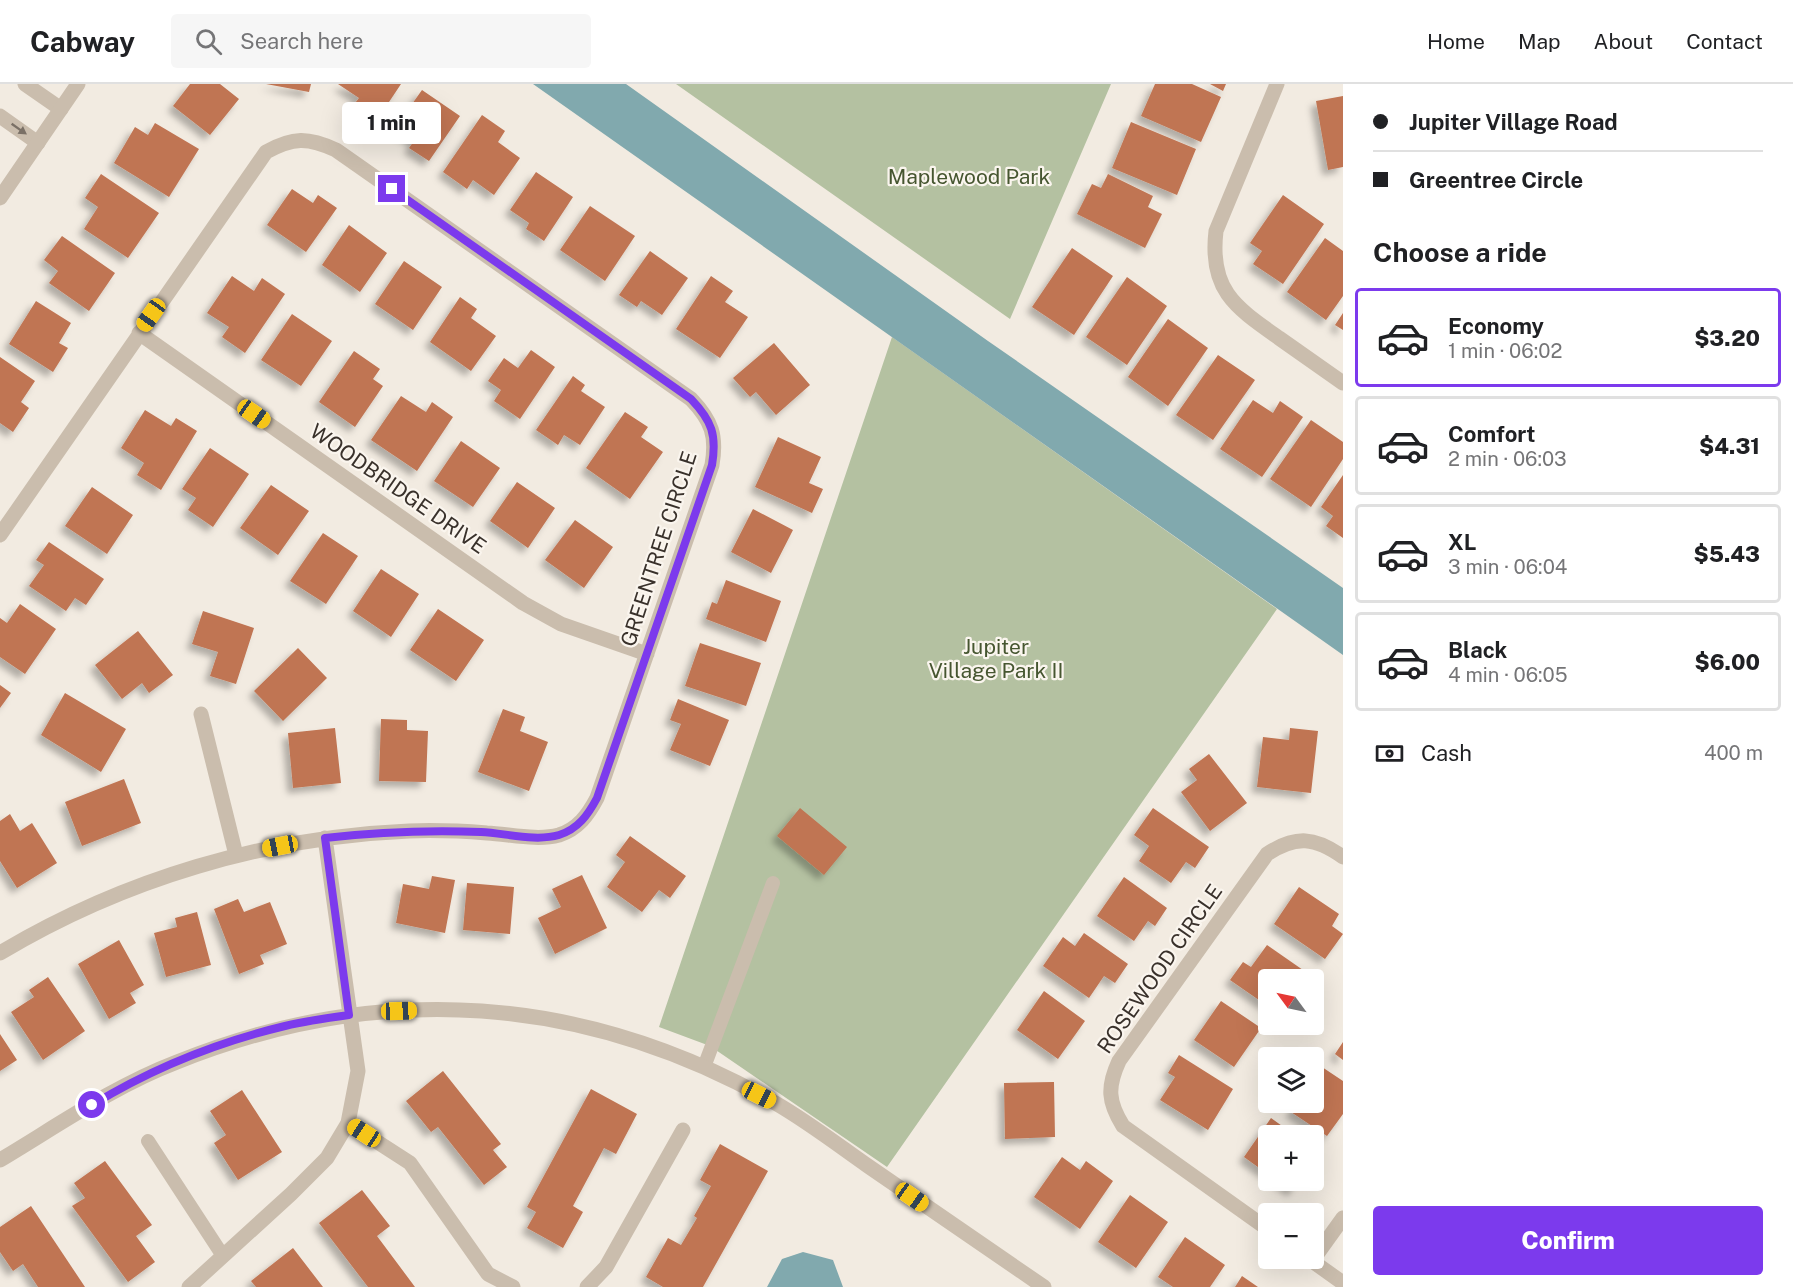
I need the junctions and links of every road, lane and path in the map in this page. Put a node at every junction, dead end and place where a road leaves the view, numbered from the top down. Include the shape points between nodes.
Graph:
1 (25, 84) edge
2 (78, 84) edge
3 (1277, 84) edge
4 (61, 109) junction
5 (0, 116) edge
6 (38, 143) junction
7 (0, 198) edge
8 (138, 333) junction
9 (1343, 383) edge
10 (0, 535) edge
11 (647, 654) junction
12 (201, 714) dead end
13 (325, 838) junction
14 (236, 855) junction
15 (1343, 857) edge
16 (773, 884) dead end
17 (0, 953) edge
18 (349, 1015) junction
19 (704, 1067) junction
20 (348, 1123) junction
21 (683, 1130) dead end
22 (148, 1141) dead end
23 (0, 1160) edge
24 (1343, 1218) edge
25 (1258, 1222) edge
26 (1324, 1242) edge
27 (223, 1256) junction
28 (1323, 1269) edge
29 (1025, 1281) edge
30 (1343, 1283) edge
31 (189, 1287) edge
32 (513, 1287) edge
33 (587, 1287) edge
34 (1044, 1287) edge

1 - 4 street
2 - 4 street
3 - 9 street via 1216,231 1216,270 1233,304
4 - 6 street
5 -> 6 street
6 - 7 street
8 - 10 street, GREENTREE CIRCLE
8 - 11 street, WOODBRIDGE DRIVE via 523,603 561,624
8 - 11 street, GREENTREE CIRCLE via 266,152 301,139 336,150 704,412 715,447 712,465
11 - 13 street, GREENTREE CIRCLE via 597,798 575,827 558,835 540,837 412,831
12 - 14 street
13 - 14 street, GREENTREE CIRCLE
13 - 18 street
14 - 17 street, GREENTREE CIRCLE via 168,874 102,900
15 - 25 street, ROSEWOOD CIRCLE via 1316,842 1299,840 1281,844 1267,854 1119,1061 1112,1077 1110,1095 1123,1126
16 - 19 lane
18 - 19 street via 441,1009 512,1013 605,1031 650,1044
18 - 20 street via 358,1071
18 - 23 street via 252,1035 174,1063 110,1094
19 - 29 street via 778,1104
20 - 27 street via 327,1158
20 - 32 street via 410,1163 488,1274
21 - 33 street via 606,1267
22 - 27 lane
24 - 26 street
27 - 31 street
28 - 30 street
29 - 34 street

